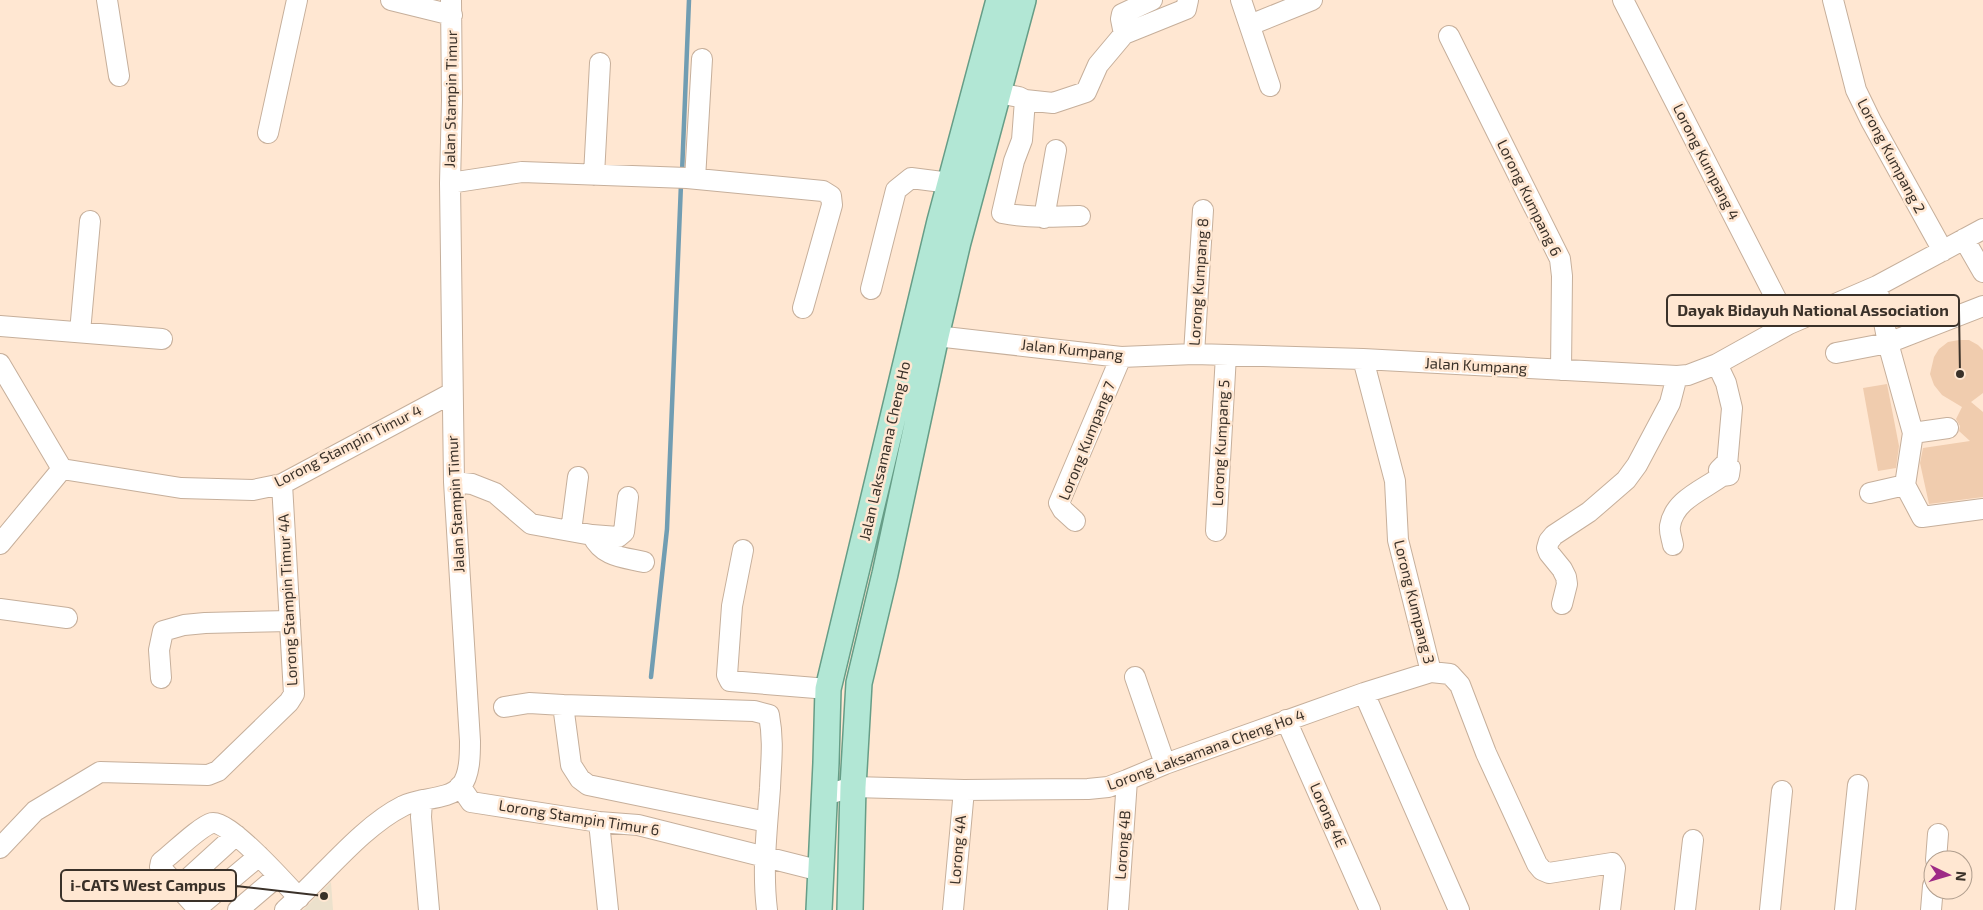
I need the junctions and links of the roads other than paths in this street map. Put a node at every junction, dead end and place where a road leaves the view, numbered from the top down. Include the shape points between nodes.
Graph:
1 (108, 0) edge
2 (297, 0) edge
3 (391, 0) edge
4 (999, 0) edge
5 (1023, 0) edge
6 (1152, 0) edge
7 (1188, 0) edge
8 (1241, 0) edge
9 (1312, 0) edge
10 (1623, 0) edge
11 (1833, 0) edge
12 (452, 8) edge
13 (1250, 25) junction
14 (1124, 34) junction
15 (1449, 36) dead end
16 (702, 60) dead end
17 (600, 63) dead end
18 (119, 76) dead end
19 (1270, 86) dead end
20 (998, 93) junction
21 (1025, 100) junction
22 (268, 133) dead end
23 (1056, 150) dead end
24 (594, 175) junction
25 (684, 178) junction
26 (450, 183) junction
27 (950, 183) junction
28 (1203, 210) dead end
29 (1080, 216) dead end
30 (1044, 218) junction
31 (90, 221) dead end
32 (1983, 229) edge
33 (1964, 239) junction
34 (1943, 251) junction
35 (1983, 272) edge
36 (1878, 286) junction
37 (871, 289) dead end
38 (1983, 306) edge
39 (803, 308) dead end
40 (1789, 324) junction
41 (0, 326) edge
42 (80, 332) junction
43 (936, 336) junction
44 (162, 339) dead end
45 (1888, 344) junction
46 (1836, 353) dead end
47 (1194, 354) junction
48 (1226, 355) junction
49 (1121, 357) junction
50 (1363, 359) junction
51 (0, 364) edge
52 (1717, 364) junction
53 (1561, 370) junction
54 (1676, 376) junction
55 (452, 393) junction
56 (1948, 428) dead end
57 (1913, 433) junction
58 (62, 469) junction
59 (578, 476) dead end
60 (454, 482) junction
61 (282, 484) junction
62 (1905, 485) junction
63 (1870, 493) dead end
64 (628, 497) dead end
65 (1983, 508) edge
66 (1075, 521) dead end
67 (571, 531) junction
68 (1216, 531) dead end
69 (592, 535) junction
70 (0, 544) edge
71 (1672, 545) dead end
72 (743, 550) dead end
73 (644, 562) dead end
74 (1562, 604) dead end
75 (0, 609) edge
76 (67, 618) dead end
77 (290, 622) junction
78 (1431, 672) junction
79 (1135, 677) dead end
80 (160, 678) dead end
81 (828, 689) junction
82 (1364, 693) junction
83 (563, 705) junction
84 (504, 707) dead end
85 (1286, 720) junction
86 (1164, 764) junction
87 (1127, 780) junction
88 (1858, 785) dead end
89 (460, 786) junction
90 (853, 787) junction
91 (964, 790) junction
92 (1782, 791) dead end
93 (825, 795) junction
94 (422, 800) junction
95 (599, 822) junction
96 (767, 822) junction
97 (1938, 834) dead end
98 (236, 835) junction
99 (1693, 840) dead end
100 (0, 848) edge
101 (1937, 850) edge
102 (259, 856) junction
103 (764, 857) junction
104 (820, 871) junction
105 (278, 876) junction
106 (179, 887) junction
107 (292, 904) edge
108 (198, 909) edge
109 (238, 910) edge
110 (429, 910) edge
111 (608, 910) edge
112 (767, 910) edge
113 (819, 910) edge
114 (850, 910) edge
115 (953, 910) edge
116 (1118, 910) edge
117 (1370, 910) edge
118 (1459, 910) edge
119 (1610, 910) edge
120 (1686, 910) edge
121 (1770, 910) edge
122 (1845, 910) edge

1 - 18 street
2 - 22 street
3 - 12 street
4 - 27 main road, Jalan Laksamana Cheng Ho
5 - 20 main road, Jalan Laksamana Cheng Ho
6 - 14 street via 1122,14
7 - 14 street via 1186,9
8 - 13 street
9 - 13 street
10 - 40 street, Lorong Kumpang 4
11 - 34 street, Lorong Kumpang 2 via 1856,90
12 - 26 street, Jalan Stampin Timur
13 - 19 street
14 - 21 street via 1098,65 1086,92 1053,103
15 - 53 street, Lorong Kumpang 6 via 1560,260
16 - 25 street
17 - 24 street
20 - 21 street
20 - 43 main road, Jalan Laksamana Cheng Ho
21 - 30 street via 1022,140 1002,213
23 - 30 street
24 - 25 street
24 - 26 street via 522,172
25 - 39 street via 823,191 831,196 832,204
26 - 55 street, Jalan Stampin Timur
27 - 37 street via 911,178 896,190
27 - 81 main road, Jalan Laksamana Cheng Ho
28 - 47 street, Lorong Kumpang 8
29 - 30 street
31 - 42 street
32 - 33 street, Jalan Kumpang
33 - 34 street, Jalan Kumpang
33 - 35 street
34 - 36 street, Jalan Kumpang
36 - 40 street, Jalan Kumpang
36 - 45 street
38 - 45 street
40 - 52 street, Jalan Kumpang
41 - 42 street
42 - 44 street
43 - 49 street, Jalan Kumpang
43 - 90 main road, Jalan Laksamana Cheng Ho via 859,683
45 - 46 street
45 - 57 street
47 - 48 street, Jalan Kumpang
47 - 49 street, Jalan Kumpang
48 - 50 street, Jalan Kumpang
48 - 68 street, Lorong Kumpang 5
49 - 66 street, Lorong Kumpang 7 via 1060,503
50 - 53 street, Jalan Kumpang
50 - 78 street, Lorong Kumpang 3 via 1395,481 1398,540
51 - 58 street
52 - 54 street, Jalan Kumpang
52 - 71 street via 1732,408 1725,471 1686,499 1674,512 1670,527
53 - 54 street, Jalan Kumpang
54 - 74 street via 1670,403 1626,480 1548,541 1549,554 1566,577
55 - 60 street, Jalan Stampin Timur
55 - 61 street, Lorong Stampin Timur 4
56 - 57 street
57 - 62 street
58 - 61 street, Lorong Stampin Timur 4 via 181,488 253,490
58 - 70 street
59 - 67 street
60 - 67 street via 472,484 495,493 531,524
60 - 89 street, Jalan Stampin Timur via 470,742 467,772
61 - 77 street, Lorong Stampin Timur 4A
62 - 63 street
62 - 65 street via 1922,517
64 - 69 street via 624,532 618,537
67 - 69 street
69 - 73 street via 602,550
72 - 81 street via 732,606 727,675 730,681
75 - 76 street
77 - 80 street via 198,623 163,631 159,650
77 - 100 street, Lorong Stampin Timur 4A via 294,694 218,771 208,775 100,772 35,811
78 - 82 street, Lorong Laksamana Cheng Ho 4
78 - 119 street, Lorong Kumpang 3 via 1450,674 1460,685 1486,753 1537,864 1549,873 1612,863 1615,868
79 - 86 street
81 - 93 main road, Jalan Laksamana Cheng Ho
82 - 85 street, Lorong Laksamana Cheng Ho 4
82 - 118 street
83 - 84 street
83 - 96 street via 571,765 588,786
83 - 96 street via 754,711 769,715 773,737
85 - 86 street, Lorong Laksamana Cheng Ho 4
85 - 117 street, Lorong 4E
86 - 87 street, Lorong Laksamana Cheng Ho 4
87 - 91 street, Lorong Laksamana Cheng Ho 4 via 1088,789
87 - 116 street, Lorong 4B
88 - 122 street
89 - 94 street via 448,794
89 - 95 street, Lorong Stampin Timur 6 via 470,802
90 - 91 street, Lorong Laksamana Cheng Ho 4
90 - 93 street, Lorong Laksamana Cheng Ho 4
90 - 114 main road, Jalan Laksamana Cheng Ho
91 - 115 street, Lorong 4A
92 - 121 street
93 - 104 main road, Jalan Laksamana Cheng Ho
94 - 107 street via 404,805 374,824
94 - 110 street via 420,817
95 - 103 street, Lorong Stampin Timur 6 via 638,825
95 - 111 street
96 - 103 street
97 - 101 street
98 - 102 street
98 - 106 street
98 - 106 street via 220,823 213,823 161,862 160,867
99 - 120 street
102 - 105 street
102 - 108 street
103 - 104 street, Lorong Stampin Timur 6
103 - 112 street
104 - 113 main road, Jalan Laksamana Cheng Ho
105 - 107 street
105 - 109 street
106 - 108 street

